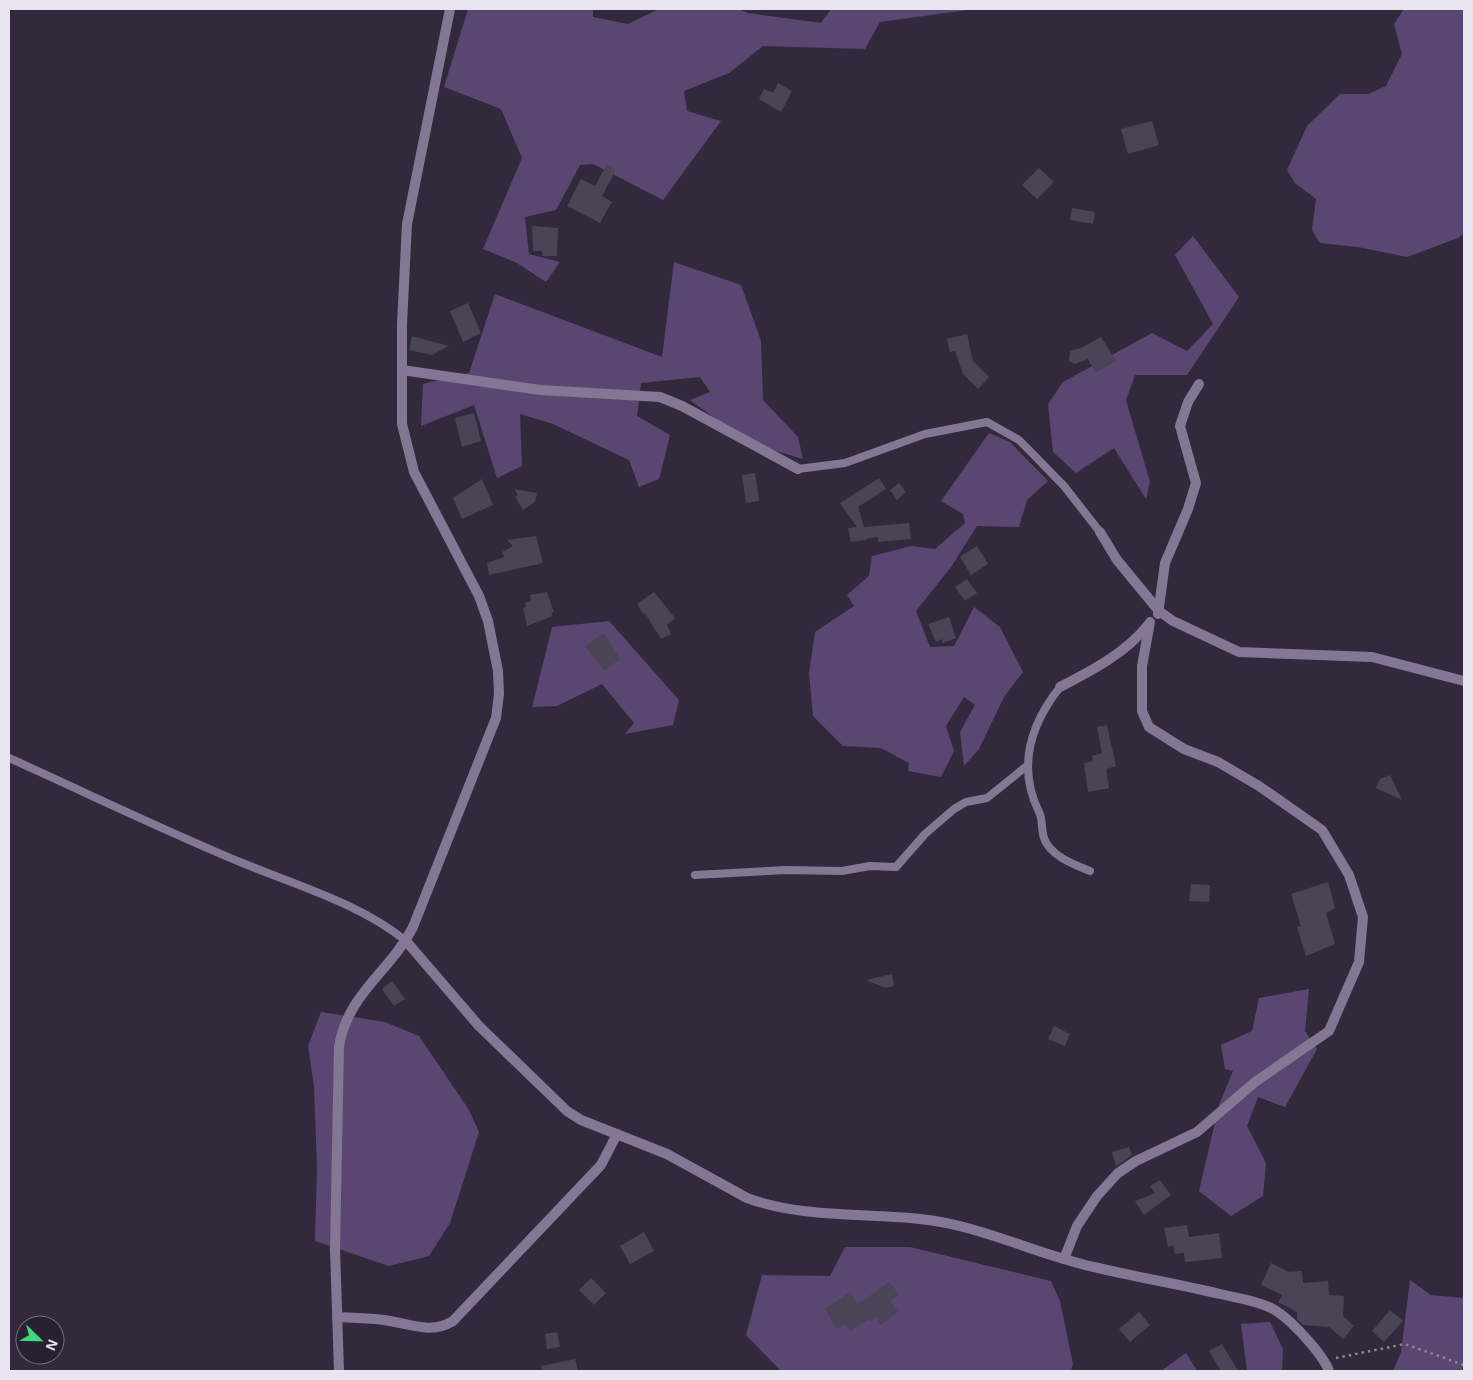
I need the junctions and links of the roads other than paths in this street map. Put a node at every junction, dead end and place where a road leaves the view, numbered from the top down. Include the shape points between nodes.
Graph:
1 (450, 9) edge
2 (402, 370) junction
3 (1198, 384) dead end
4 (798, 469) joint
5 (1100, 532) joint
6 (1159, 611) junction
7 (1150, 622) junction
8 (1464, 681) edge
9 (1060, 687) joint
10 (9, 758) edge
11 (1028, 765) junction
12 (1090, 871) dead end
13 (695, 876) dead end
14 (406, 941) junction
15 (617, 1134) junction
16 (1064, 1259) junction
17 (337, 1317) junction
18 (339, 1371) edge
19 (1329, 1371) edge

1 - 2 street via 407,224
2 - 4 street via 540,390 660,397
2 - 14 street via 402,424 414,472 479,596 493,645 499,694 496,718
3 - 6 street via 1180,426 1196,483 1165,563
4 - 5 lane via 845,463 925,434 987,422 1028,448 1064,486
5 - 6 street
6 - 7 street
6 - 8 street via 1173,622 1239,652 1372,657
7 - 9 street via 1139,637 1095,669
7 - 16 street via 1142,666 1142,711 1149,727 1184,749 1218,762 1259,786 1322,830 1349,876 1363,917 1359,962 1330,1031 1255,1082 1197,1132 1136,1161 1118,1174 1097,1196 1077,1226
9 - 11 lane via 1029,745
10 - 14 lane via 376,920
11 - 12 lane via 1027,775 1032,798 1040,812 1044,840 1053,852
11 - 13 lane via 987,798 966,802 954,809 925,834 896,867
14 - 15 street via 479,1026 558,1104 574,1116
14 - 17 street via 355,1002 342,1030 339,1047
15 - 16 street via 667,1154 760,1203 955,1224
15 - 17 street via 601,1165 453,1321 425,1328 384,1320
16 - 19 street via 1260,1303 1280,1313 1324,1360
17 - 18 street

